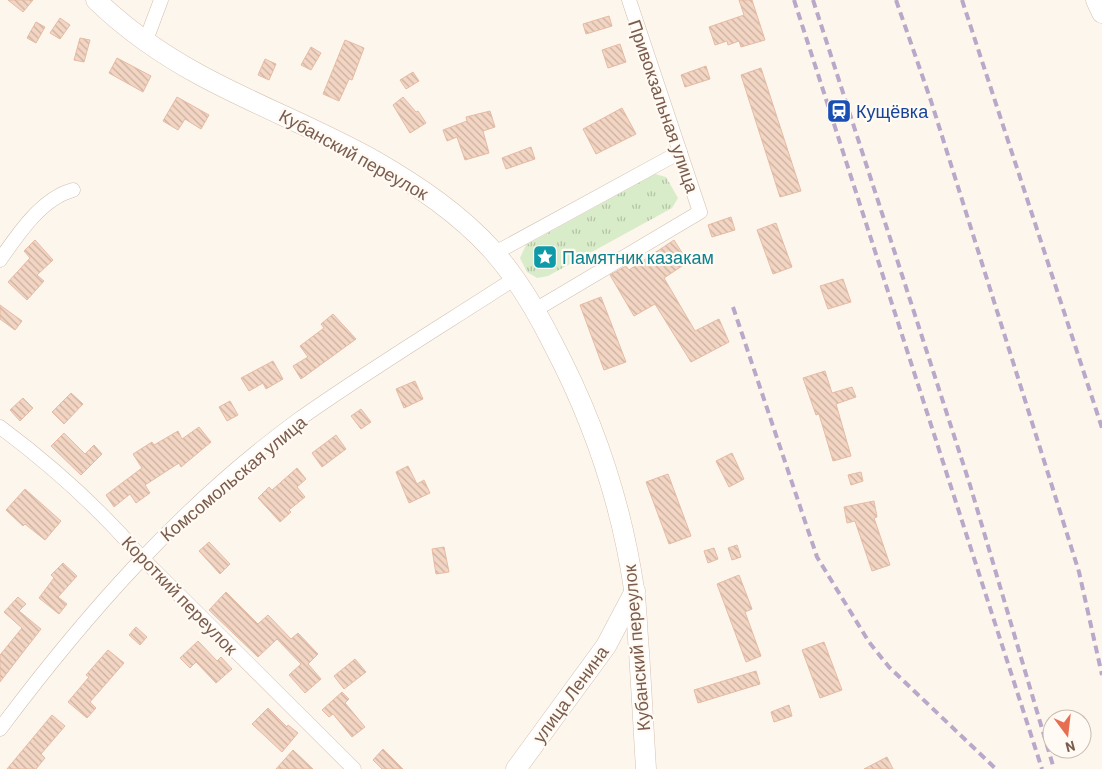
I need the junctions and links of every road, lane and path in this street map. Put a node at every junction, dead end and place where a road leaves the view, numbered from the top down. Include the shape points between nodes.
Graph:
1 (96, 0) edge
2 (161, 0) edge
3 (629, 0) edge
4 (1096, 0) edge
5 (1102, 13) edge
6 (146, 40) junction
7 (680, 152) junction
8 (74, 190) dead end
9 (495, 253) junction
10 (0, 260) edge
11 (514, 279) junction
12 (535, 310) junction
13 (0, 427) edge
14 (141, 557) junction
15 (635, 591) junction
16 (0, 729) edge
17 (354, 769) edge
18 (516, 769) edge
19 (646, 769) edge

1 - 6 street, Кубанский переулок
2 - 6 street
3 - 7 street, Привокзальная улица
4 - 5 street
6 - 9 street, Кубанский переулок via 200,75 376,162 434,198
7 - 9 street
7 - 12 street, Привокзальная улица via 700,212
8 - 10 street via 60,193 46,204
9 - 11 street, Кубанский переулок
11 - 12 street, Кубанский переулок
11 - 14 street, Комсомольская улица via 298,420 206,496
12 - 15 street, Кубанский переулок via 570,376 601,448 621,521
13 - 14 street, Короткий переулок via 38,455
14 - 16 street, Комсомольская улица via 32,686
14 - 17 street, Короткий переулок
15 - 18 street, улица Ленина via 606,646
15 - 19 street, Кубанский переулок

